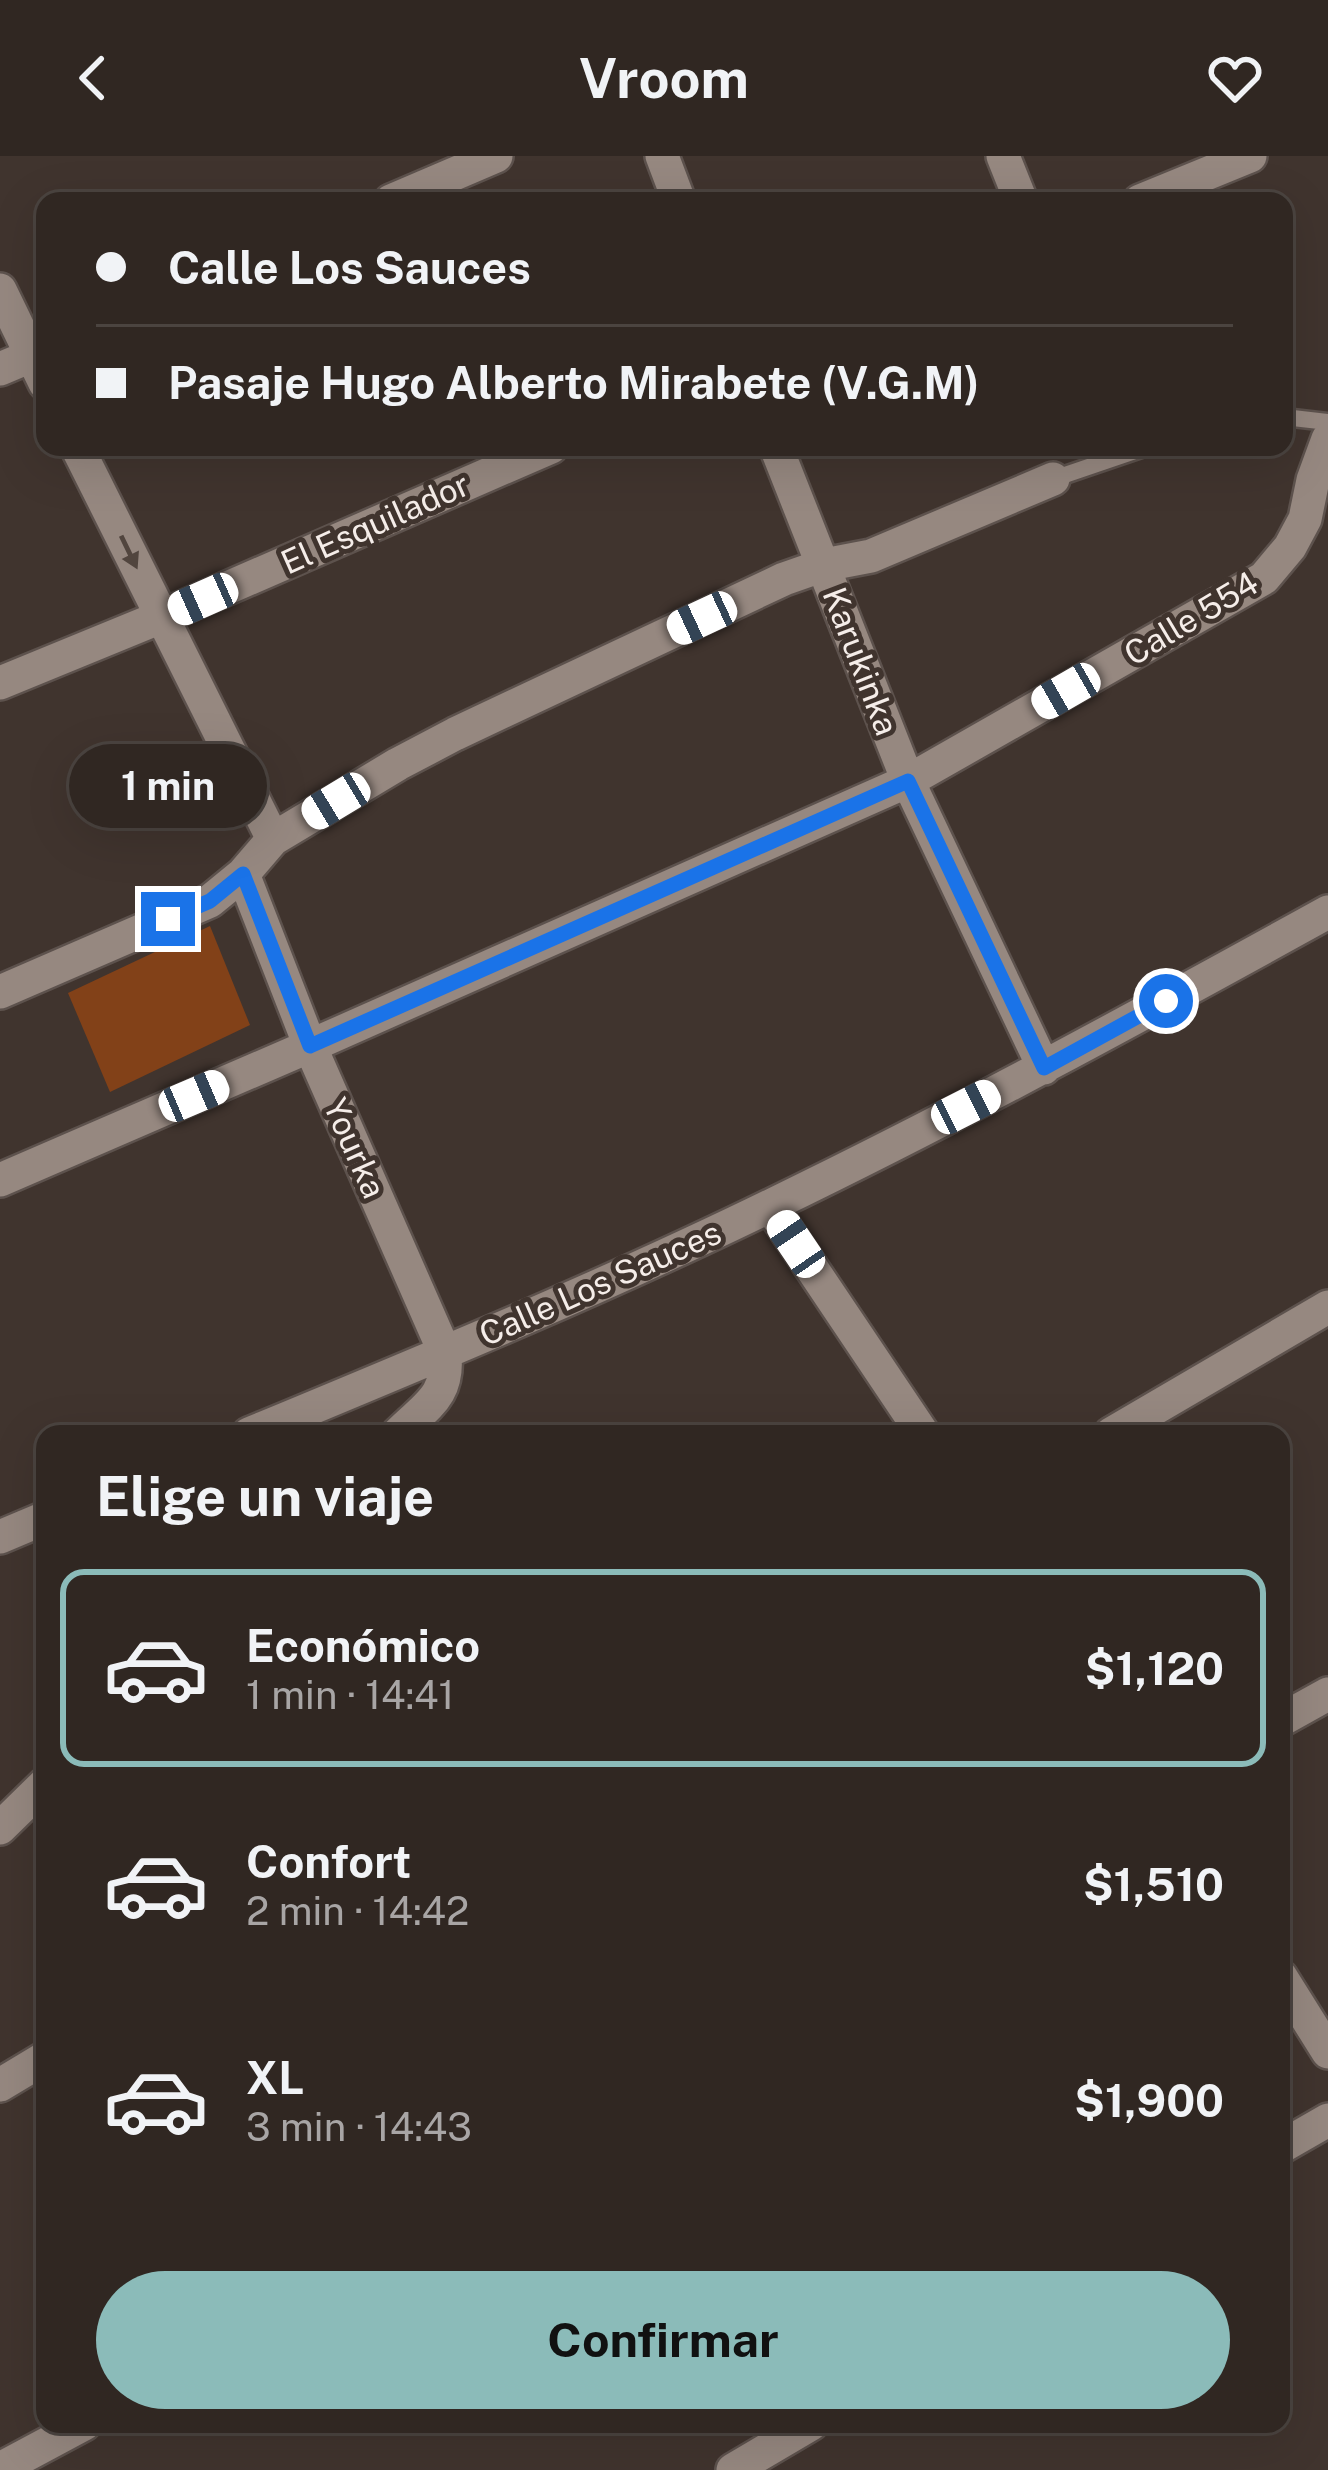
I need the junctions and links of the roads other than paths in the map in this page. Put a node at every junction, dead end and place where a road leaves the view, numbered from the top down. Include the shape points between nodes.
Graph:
1 (496, 156) edge
2 (662, 156) edge
3 (1004, 156) edge
4 (1250, 156) edge
5 (413, 192) edge
6 (676, 192) edge
7 (1018, 192) edge
8 (1162, 192) edge
9 (0, 290) edge
10 (30, 364) edge
11 (1293, 418) edge
12 (1328, 422) edge
13 (1328, 439) edge
14 (81, 456) edge
15 (530, 456) edge
16 (780, 456) edge
17 (1121, 456) edge
18 (1053, 479) joint
19 (824, 565) junction
20 (161, 617) junction
21 (0, 683) edge
22 (908, 781) junction
23 (273, 838) junction
24 (243, 874) junction
25 (1328, 912) edge
26 (0, 992) edge
27 (310, 1046) junction
28 (1044, 1068) junction
29 (0, 1180) edge
30 (770, 1206) junction
31 (1328, 1307) edge
32 (445, 1353) junction
33 (271, 1425) edge
34 (407, 1425) edge
35 (917, 1425) edge
36 (1126, 1425) edge
37 (36, 1522) edge
38 (0, 1537) edge
39 (1328, 1694) edge
40 (1290, 1715) edge
41 (36, 1793) edge
42 (0, 1828) edge
43 (1290, 1991) edge
44 (1328, 2052) edge
45 (36, 2063) edge
46 (0, 2085) edge
47 (1328, 2120) edge
48 (1290, 2142) edge
49 (67, 2433) edge
50 (775, 2446) edge
51 (0, 2469) edge
52 (733, 2470) edge

1 - 5 street
2 - 6 street
3 - 7 street
4 - 8 street
9 - 10 street
11 - 12 lane
13 - 22 street, Calle 554 via 1305,519 1264,578
14 -> 20 street
15 - 20 street, El Esquilador
16 - 19 street, Karukinka
17 - 18 lane
18 - 19 street via 871,556
19 - 22 street, Karukinka
19 - 23 street via 455,734
20 - 21 street, El Esquilador
20 - 23 street
22 - 27 street, Calle 554
22 - 28 street, Karukinka
23 - 24 street
24 - 26 street via 210,901
24 - 27 street, Yourka
25 - 28 street, Calle Los Sauces
27 - 29 street, Calle 554
27 - 32 street, Yourka
28 - 30 street, Calle Los Sauces
30 - 32 street, Calle Los Sauces
30 - 35 street
31 - 36 street
32 - 33 street, Calle Los Sauces
32 - 34 street via 441,1391
37 - 38 street
39 - 40 street
41 - 42 street
43 - 44 street
45 - 46 street
47 - 48 street
49 - 51 street
50 - 52 street

